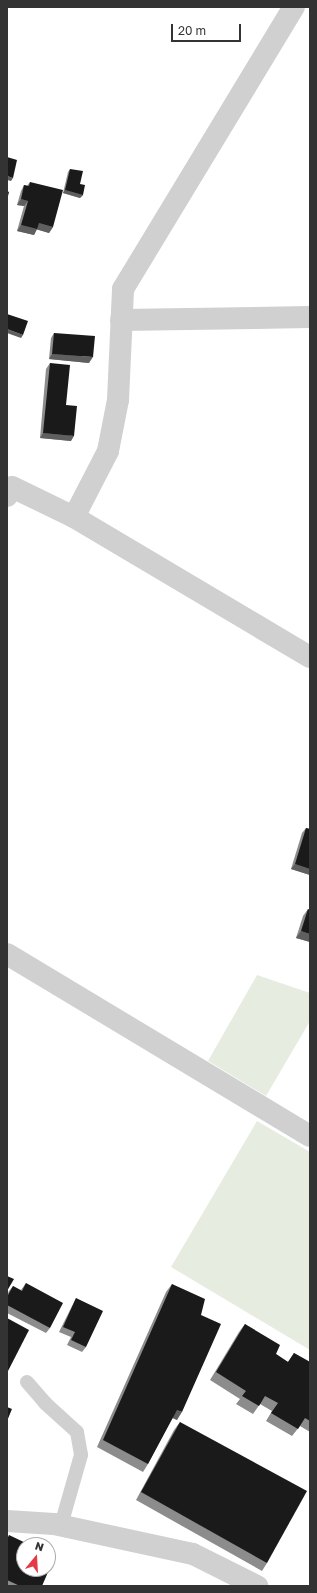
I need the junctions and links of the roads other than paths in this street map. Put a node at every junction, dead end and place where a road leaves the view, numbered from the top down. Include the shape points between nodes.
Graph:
1 (294, 7) edge
2 (310, 317) edge
3 (121, 320) junction
4 (7, 496) edge
5 (74, 517) junction
6 (310, 657) edge
7 (7, 954) edge
8 (310, 1136) edge
9 (27, 1382) dead end
10 (7, 1521) edge
11 (61, 1525) junction
12 (256, 1586) edge

1 - 3 street via 123,289
2 - 3 street
3 - 5 street via 118,400 108,451
4 - 5 street via 12,488
5 - 6 street
7 - 8 street
9 - 11 lane via 77,1432 81,1455
10 - 11 street
11 - 12 street via 193,1554

